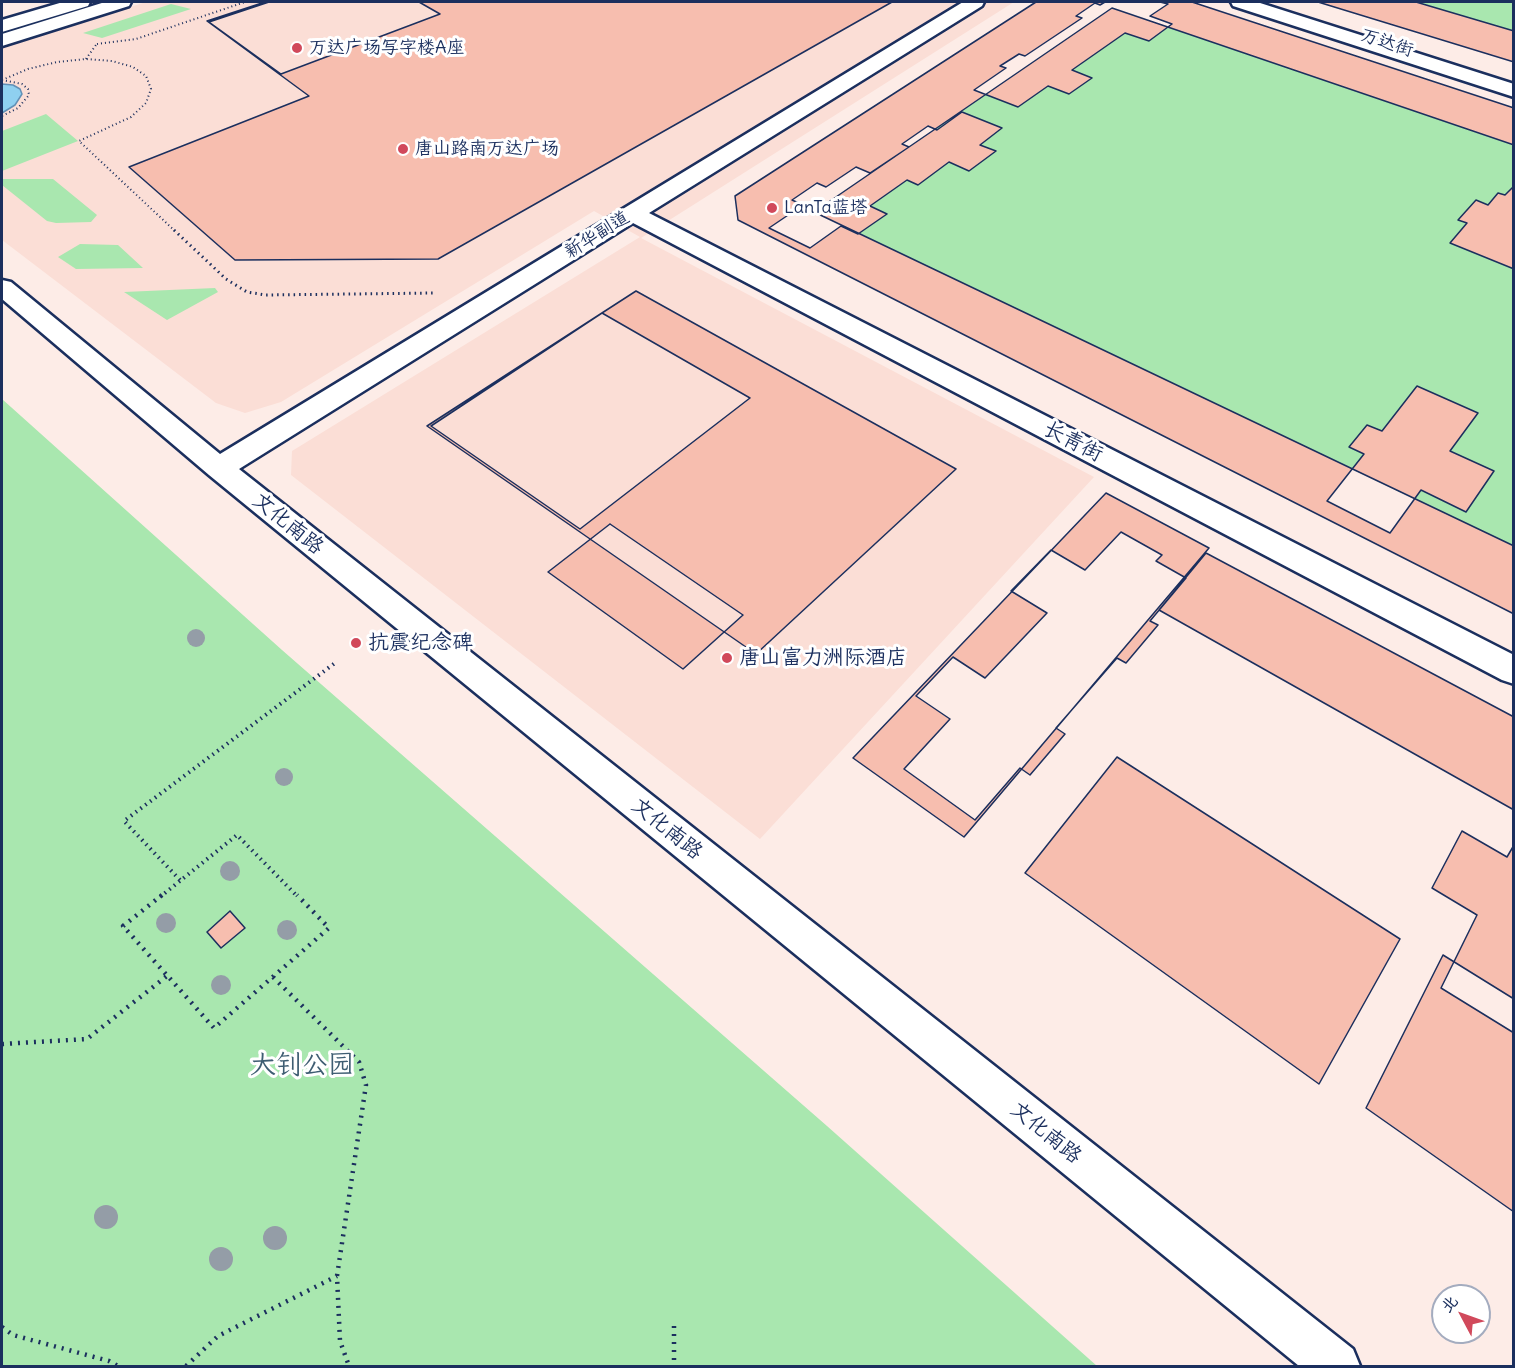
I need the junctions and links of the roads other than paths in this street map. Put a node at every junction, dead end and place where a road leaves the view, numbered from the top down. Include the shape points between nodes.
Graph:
1 (81, 2) edge
2 (122, 2) edge
3 (975, 2) edge
4 (1240, 2) edge
5 (1260, 2) edge
6 (1281, 2) edge
7 (2, 26) edge
8 (2, 40) edge
9 (1514, 77) edge
10 (1514, 84) edge
11 (1514, 91) edge
12 (632, 213) junction
13 (2, 287) edge
14 (219, 468) junction
15 (1514, 671) edge
16 (1336, 1366) edge

1 - 7 street
2 - 8 street
3 - 12 street, 新华副道
4 - 11 street
5 - 10 street, 万达街
6 - 9 street
12 - 14 street, 新华副道
12 - 15 street, 长青街
13 - 14 street, 文化南路
14 - 16 street, 文化南路

